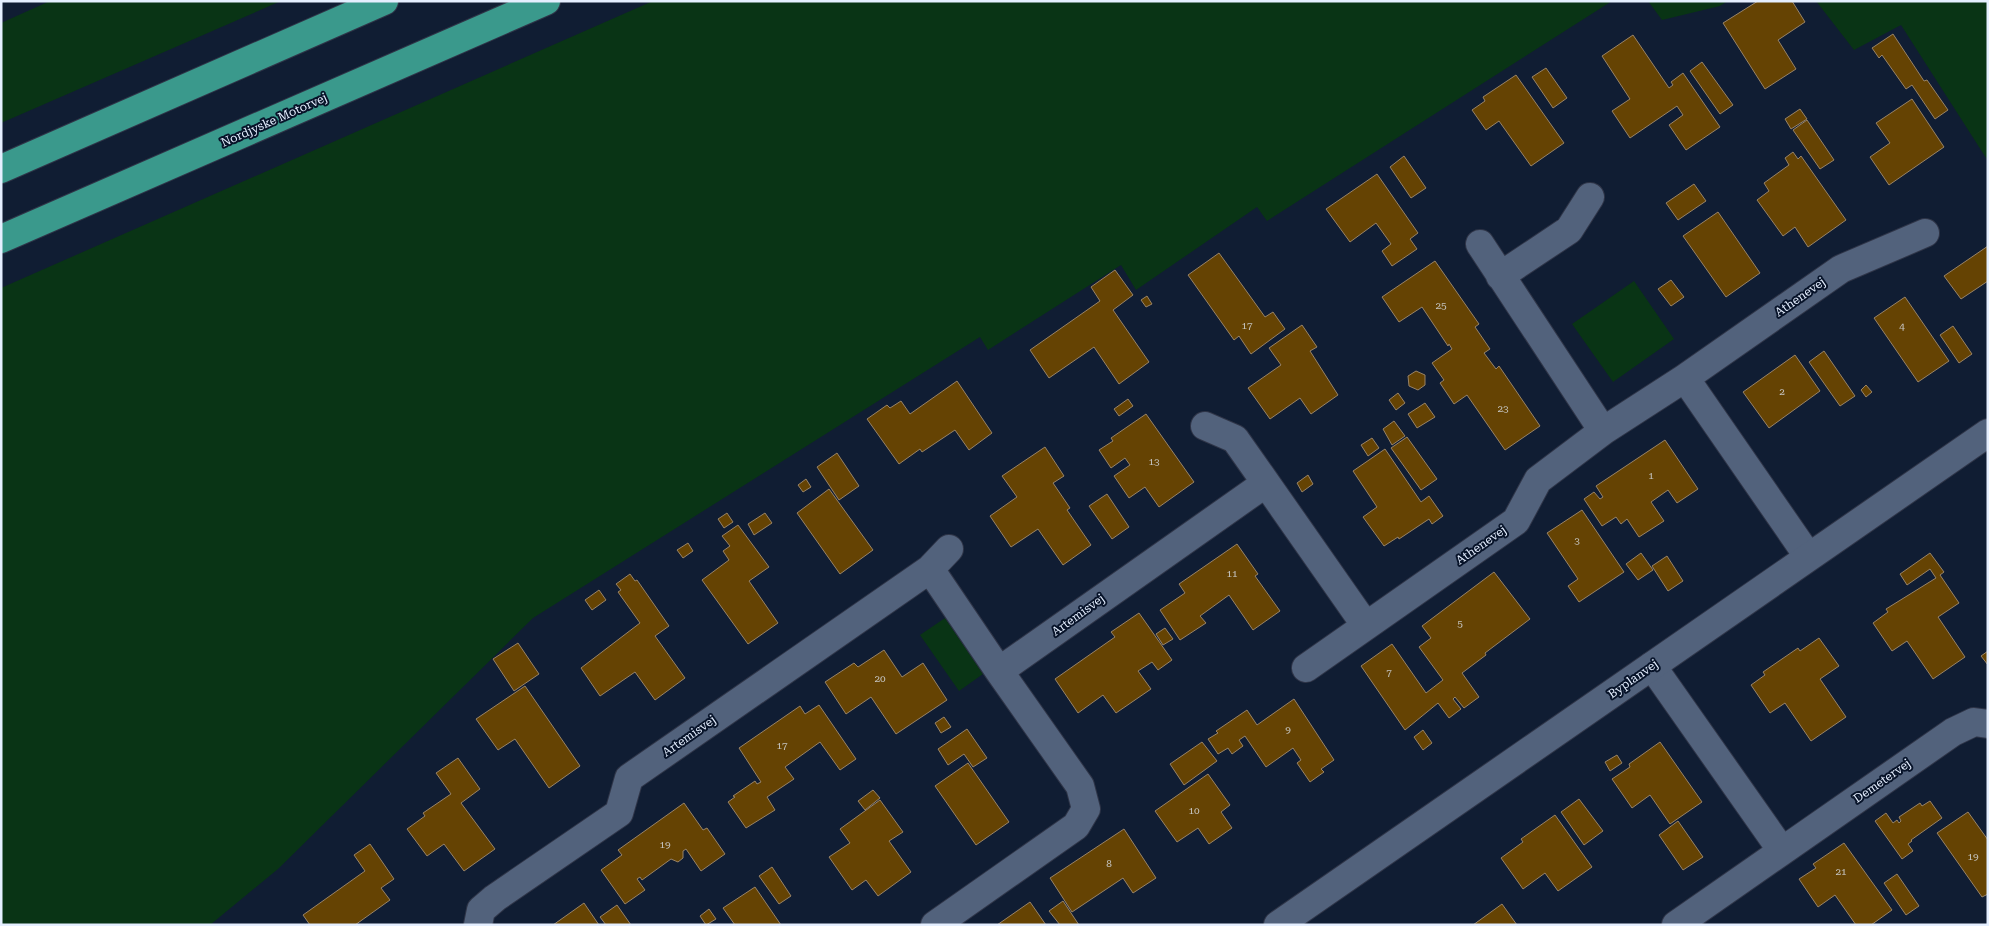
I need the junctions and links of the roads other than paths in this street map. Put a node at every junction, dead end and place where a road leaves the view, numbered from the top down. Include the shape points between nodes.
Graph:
1 (384, 1) edge
2 (546, 1) edge
3 (1, 169) edge
4 (1590, 197) dead end
5 (1925, 233) dead end
6 (1, 239) edge
7 (1480, 244) dead end
8 (1500, 276) junction
9 (1685, 378) junction
10 (1206, 426) dead end
11 (1603, 431) junction
12 (1988, 433) edge
13 (1266, 483) junction
14 (949, 549) dead end
15 (1808, 556) junction
16 (930, 569) junction
17 (1366, 626) junction
18 (1652, 666) junction
19 (1306, 668) dead end
20 (1000, 671) junction
21 (1988, 724) edge
22 (1782, 851) junction
23 (478, 925) edge
24 (935, 925) edge
25 (1278, 925) edge
26 (1676, 925) edge

1 - 3 highway
2 - 6 highway, Nordjyske Motorvej
4 - 8 street via 1569,230
5 - 9 street, Athenevej via 1841,269
7 - 8 street
8 - 11 street
9 - 11 street, Athenevej
9 - 15 street
10 - 13 street via 1235,439
11 - 17 street, Athenevej via 1538,480 1516,522
12 - 15 street, Byplanvej
13 - 17 street
13 - 20 street, Artemisvej
14 - 16 street, Artemisvej
15 - 18 street, Byplanvej
16 - 20 street
16 - 23 street, Artemisvej via 629,778 619,813 494,898 481,910
17 - 19 street, Athenevej
18 - 22 street
18 - 25 street, Byplanvej
20 - 24 street via 1080,786 1086,809 1076,826
21 - 22 street, Demetervej via 1974,722 1953,732
22 - 26 street, Demetervej

